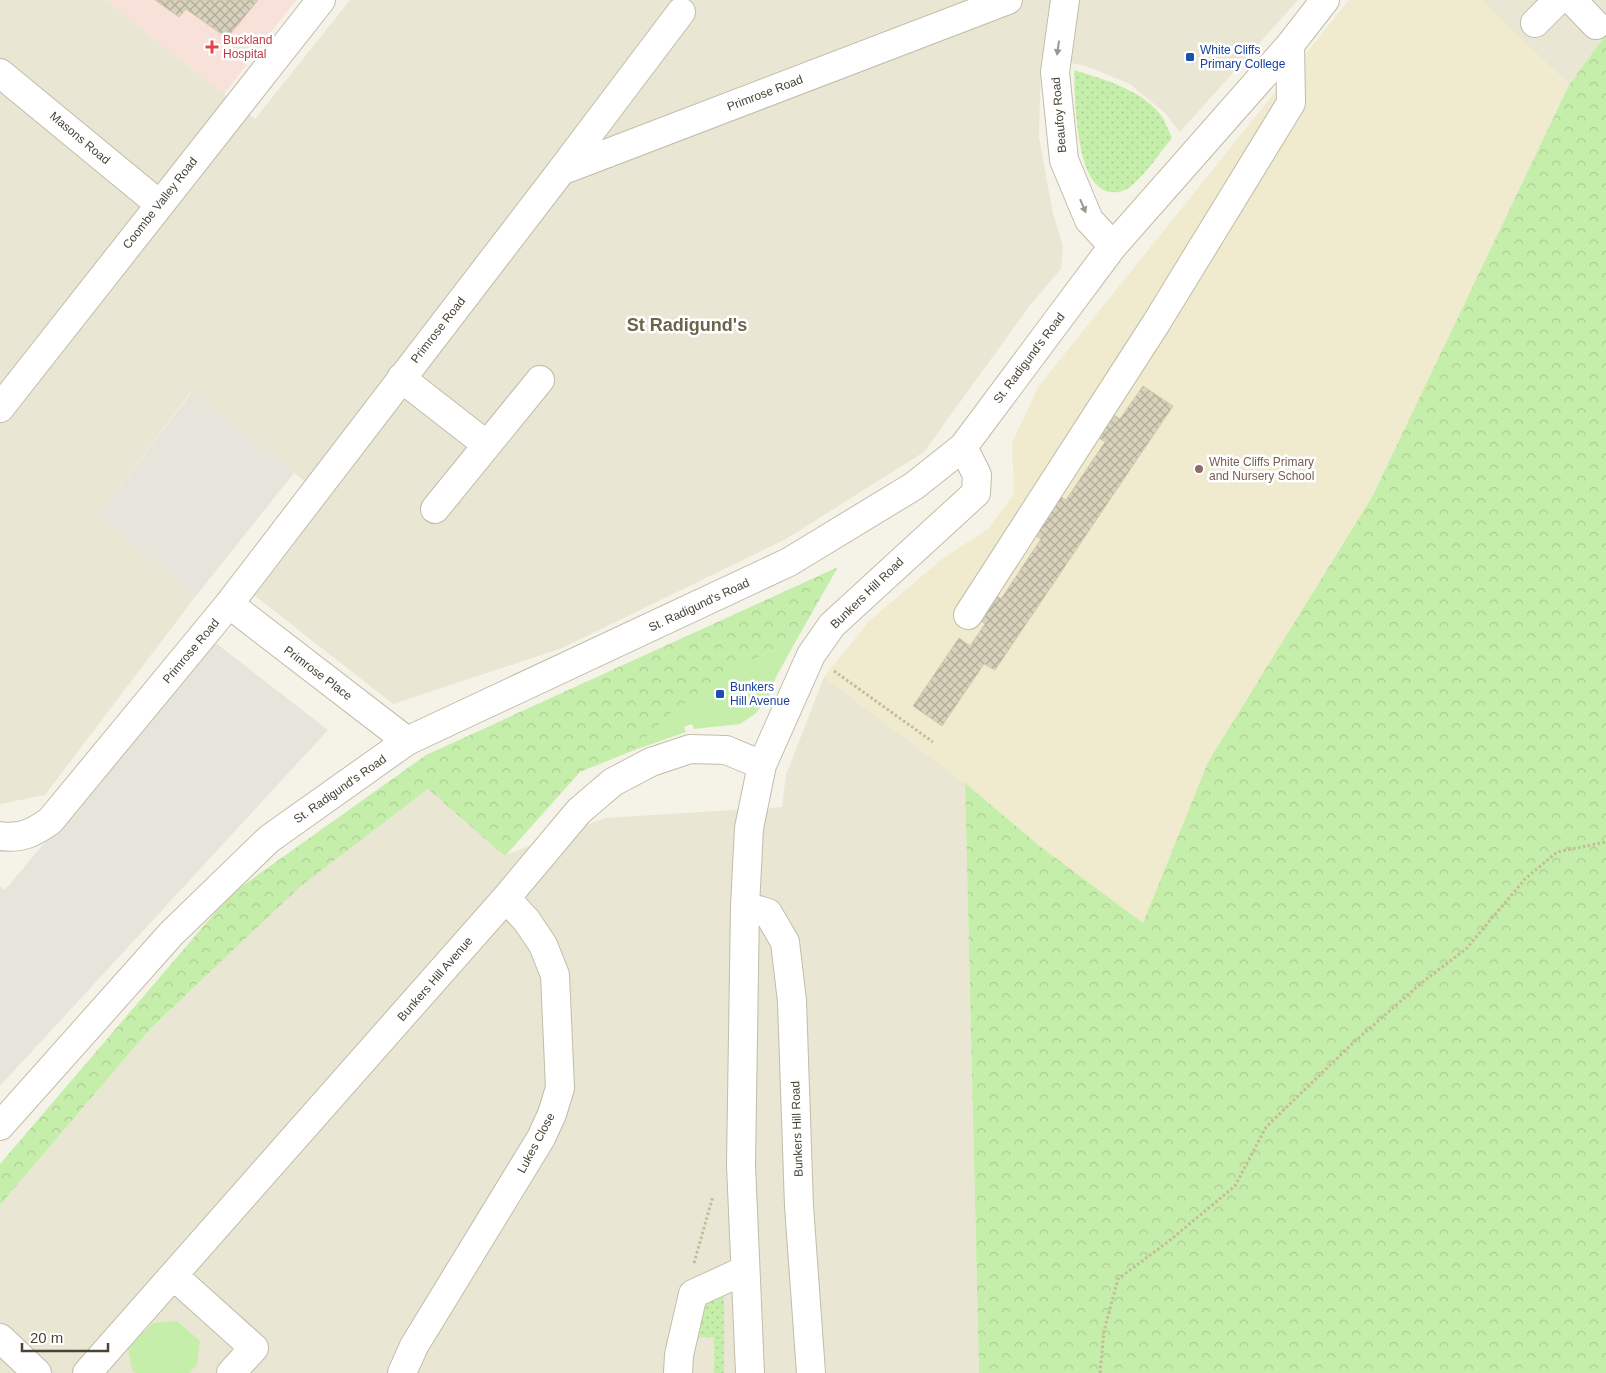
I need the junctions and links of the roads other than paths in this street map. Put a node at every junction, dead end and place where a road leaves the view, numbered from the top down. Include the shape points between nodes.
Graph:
1 (321, 0) edge
2 (1008, 0) edge
3 (1065, 0) edge
4 (1326, 0) edge
5 (1558, 0) edge
6 (1572, 0) edge
7 (681, 12) dead end
8 (1535, 23) dead end
9 (1596, 25) dead end
10 (1290, 44) junction
11 (0, 72) edge
12 (561, 171) junction
13 (159, 204) junction
14 (1113, 246) junction
15 (401, 378) junction
16 (540, 380) dead end
17 (0, 408) edge
18 (487, 445) junction
19 (963, 447) junction
20 (435, 509) dead end
21 (229, 604) junction
22 (968, 615) dead end
23 (407, 741) junction
24 (762, 765) junction
25 (0, 836) edge
26 (506, 898) junction
27 (745, 906) junction
28 (0, 1126) edge
29 (745, 1270) junction
30 (174, 1276) junction
31 (0, 1338) edge
32 (96, 1370) edge
33 (37, 1373) edge
34 (231, 1373) edge
35 (402, 1373) edge
36 (678, 1373) edge
37 (750, 1373) edge
38 (811, 1373) edge

1 - 13 street, Coombe Valley Road
2 - 12 street, Primrose Road
3 -> 14 street, Beaufoy Road via 1055,72 1064,160 1089,220
4 - 10 street, St. Radigund's Road
5 - 8 street
6 - 9 street
7 - 12 street
10 - 14 street, St. Radigund's Road
10 - 22 street via 1291,104 1155,325
11 - 13 street, Masons Road
12 - 15 street, Primrose Road
13 - 17 street, Coombe Valley Road
14 - 19 street, St. Radigund's Road
15 - 18 street
15 - 21 street, Primrose Road
16 - 18 street
18 - 20 street
19 - 23 street, St. Radigund's Road via 914,486 789,562
19 - 24 street, Bunkers Hill Road via 977,475 976,493 832,625 811,655
21 - 23 street, Primrose Place
21 - 25 street, Primrose Road via 50,821 32,834 12,838
23 - 28 street, St. Radigund's Road via 269,839 171,934
24 - 26 street, Bunkers Hill Avenue via 726,750 690,749 651,762 613,782 579,811
24 - 27 street, Bunkers Hill Road via 749,828
26 - 30 street, Bunkers Hill Avenue
26 - 35 street, Lukes Close via 543,945 555,975 560,1088 541,1138 414,1346
27 - 29 street, Bunkers Hill Road via 741,1165
27 - 38 street, Bunkers Hill Road via 768,913 785,942 792,1001
29 - 36 street via 693,1294
29 - 37 street, Bunkers Hill Road
30 - 32 street, Bunkers Hill Avenue
30 - 34 street via 254,1348
31 - 33 street

